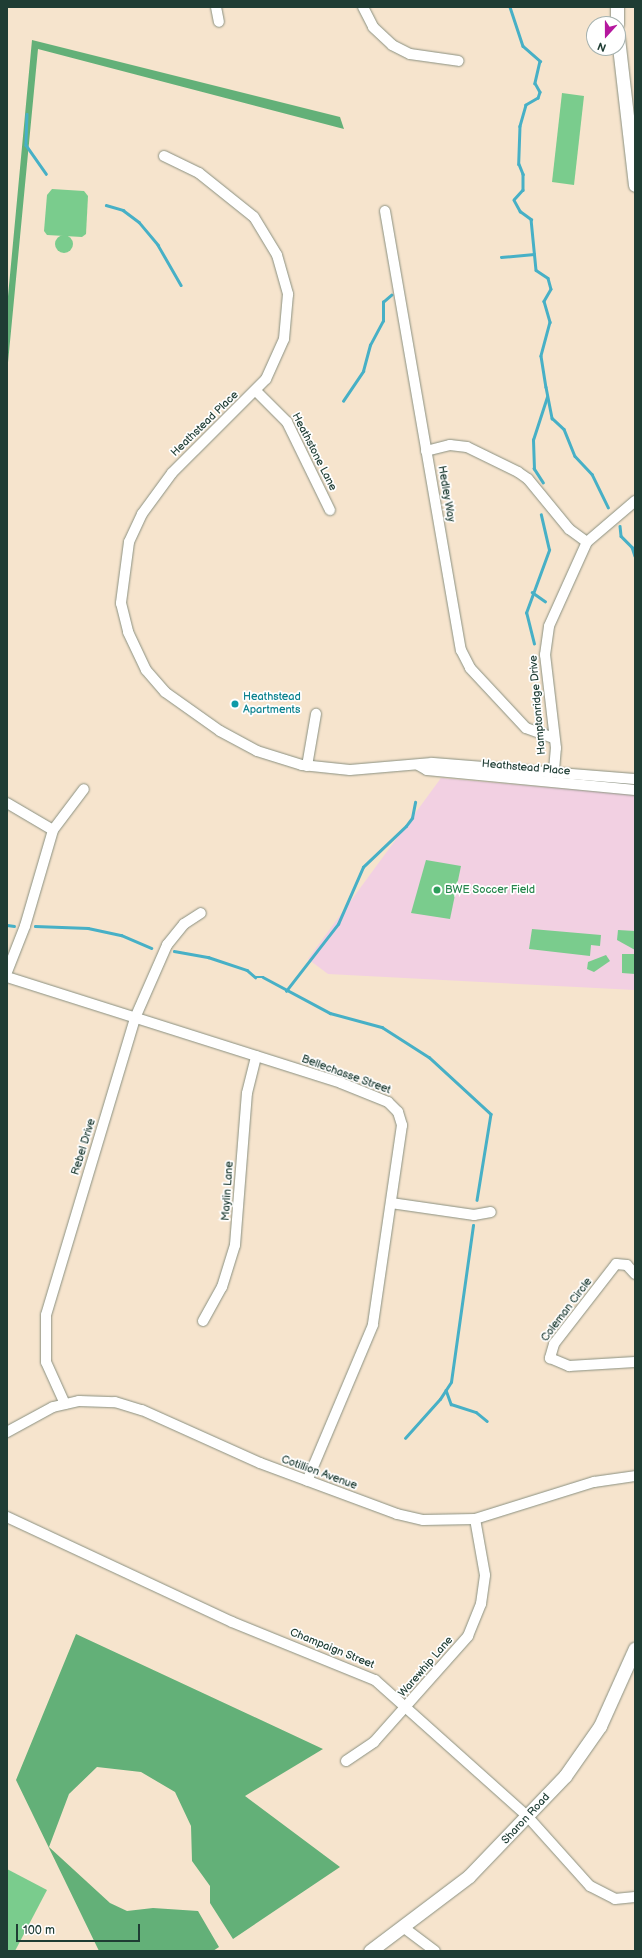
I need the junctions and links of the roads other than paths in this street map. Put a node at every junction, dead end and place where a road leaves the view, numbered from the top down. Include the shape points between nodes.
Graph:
1 (216, 7) edge
2 (362, 7) edge
3 (219, 22) dead end
4 (620, 56) edge
5 (459, 61) dead end
6 (164, 156) dead end
7 (635, 185) edge
8 (385, 211) dead end
9 (256, 392) junction
10 (426, 451) junction
11 (635, 501) edge
12 (330, 510) dead end
13 (587, 542) junction
14 (316, 714) dead end
15 (554, 738) junction
16 (417, 764) junction
17 (307, 766) junction
18 (554, 770) junction
19 (635, 779) edge
20 (84, 789) dead end
21 (635, 790) edge
22 (7, 803) edge
23 (53, 830) junction
24 (201, 913) dead end
25 (7, 972) edge
26 (7, 977) edge
27 (135, 1018) junction
28 (256, 1056) junction
29 (391, 1204) junction
30 (491, 1212) dead end
31 (635, 1274) edge
32 (203, 1321) dead end
33 (635, 1362) edge
34 (65, 1404) junction
35 (7, 1432) edge
36 (635, 1476) edge
37 (306, 1481) junction
38 (7, 1517) edge
39 (475, 1519) junction
40 (635, 1648) edge
41 (407, 1706) junction
42 (346, 1761) dead end
43 (528, 1817) junction
44 (635, 1897) edge
45 (403, 1927) junction
46 (370, 1951) edge
47 (435, 1951) edge

1 - 3 street
2 - 5 street via 373,26 392,45 410,54
4 - 7 main road
6 - 9 street, Heathstead Place via 199,173 248,211 266,233 284,270 288,294 284,339 272,369
8 - 10 street, Hedley Way
9 - 12 street, Heathstone Lane via 287,422
9 - 17 street, Heathstead Place via 191,450 142,514 126,554 121,603 136,652 165,692 240,742 271,756
10 - 13 street via 450,445 467,447 518,472 528,478 569,528
10 - 15 street, Hedley Way via 464,658 526,728
11 - 13 street, Hamptonridge Drive
13 - 15 street, Hamptonridge Drive via 554,614 546,640
14 - 17 street
15 - 18 street, Hamptonridge Drive
16 - 17 street, Heathstead Place via 350,770
16 - 18 street, Heathstead Place
16 - 21 street, Heathstead Place via 427,770
18 - 19 street, Heathstead Place
20 - 23 street
22 - 23 street
23 - 25 street via 25,926
24 - 27 street, Rebel Drive via 184,924 167,945
26 - 27 street, Bellechasse Street
27 - 28 street, Bellechasse Street
27 - 34 street, Rebel Drive via 45,1323 46,1362
28 - 29 street, Bellechasse Street via 342,1083 394,1106 402,1125
28 - 32 street, Maylin Lane via 247,1098 235,1245 222,1287
29 - 30 street via 474,1215
29 - 37 street, Bellechasse Street via 369,1340 331,1418
31 - 33 street, Coleman Circle via 627,1265 616,1264 554,1344 550,1358 569,1366
34 - 35 street, Cotillion Avenue via 39,1412
34 - 37 street, Cotillion Avenue via 98,1400 132,1406
36 - 39 street, Cotillion Avenue via 594,1482
37 - 39 street, Cotillion Avenue via 414,1518
38 - 41 street, Champaign Street via 232,1622 358,1670
39 - 41 street, Warewhip Lane via 485,1575 475,1621 458,1651
40 - 43 main road, Sharon Road via 593,1739
41 - 42 street, Warewhip Lane via 374,1742
41 - 43 street, Champaign Street
43 - 44 street, Champaign Street via 598,1892 615,1899
43 - 45 main road, Sharon Road via 469,1876
45 - 46 main road, Sharon Road
45 - 47 street

